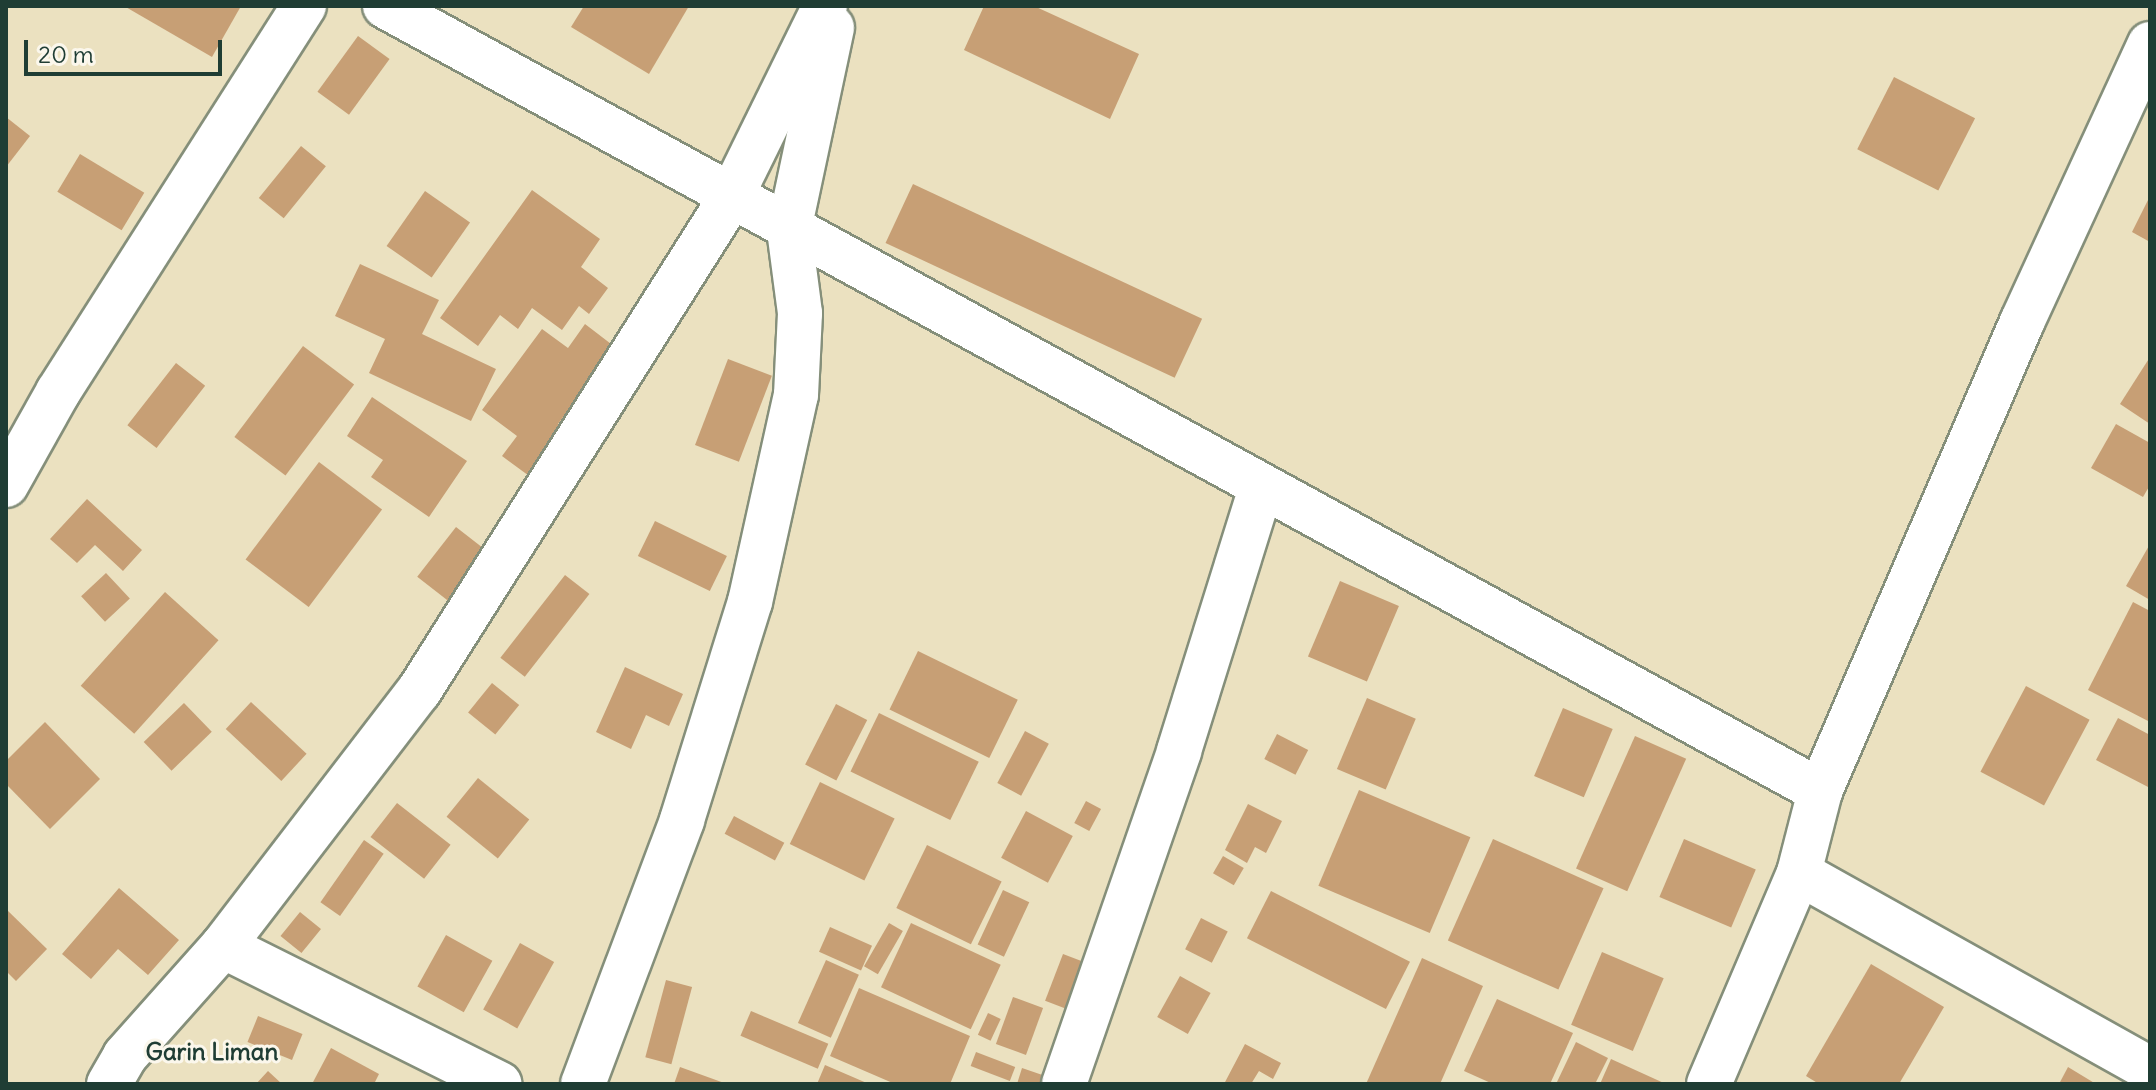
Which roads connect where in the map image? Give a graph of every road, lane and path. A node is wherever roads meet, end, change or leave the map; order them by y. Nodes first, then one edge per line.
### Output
1 (304, 6) edge
2 (385, 6) edge
3 (825, 6) edge
4 (837, 6) edge
5 (2150, 44) edge
6 (730, 199) junction
7 (789, 230) junction
8 (6, 485) edge
9 (1261, 488) junction
10 (1820, 791) junction
11 (1799, 873) junction
12 (223, 946) junction
13 (2150, 1069) edge
14 (109, 1084) edge
15 (500, 1084) edge
16 (583, 1084) edge
17 (1064, 1084) edge
18 (1709, 1084) edge

1 - 8 street
2 - 6 street
3 - 6 street
4 - 7 street
5 - 10 street
6 - 7 street
6 - 12 street
7 - 9 street
7 - 16 street
9 - 10 street
9 - 17 street
10 - 11 street
11 - 13 street
11 - 18 street
12 - 14 street
12 - 15 street

